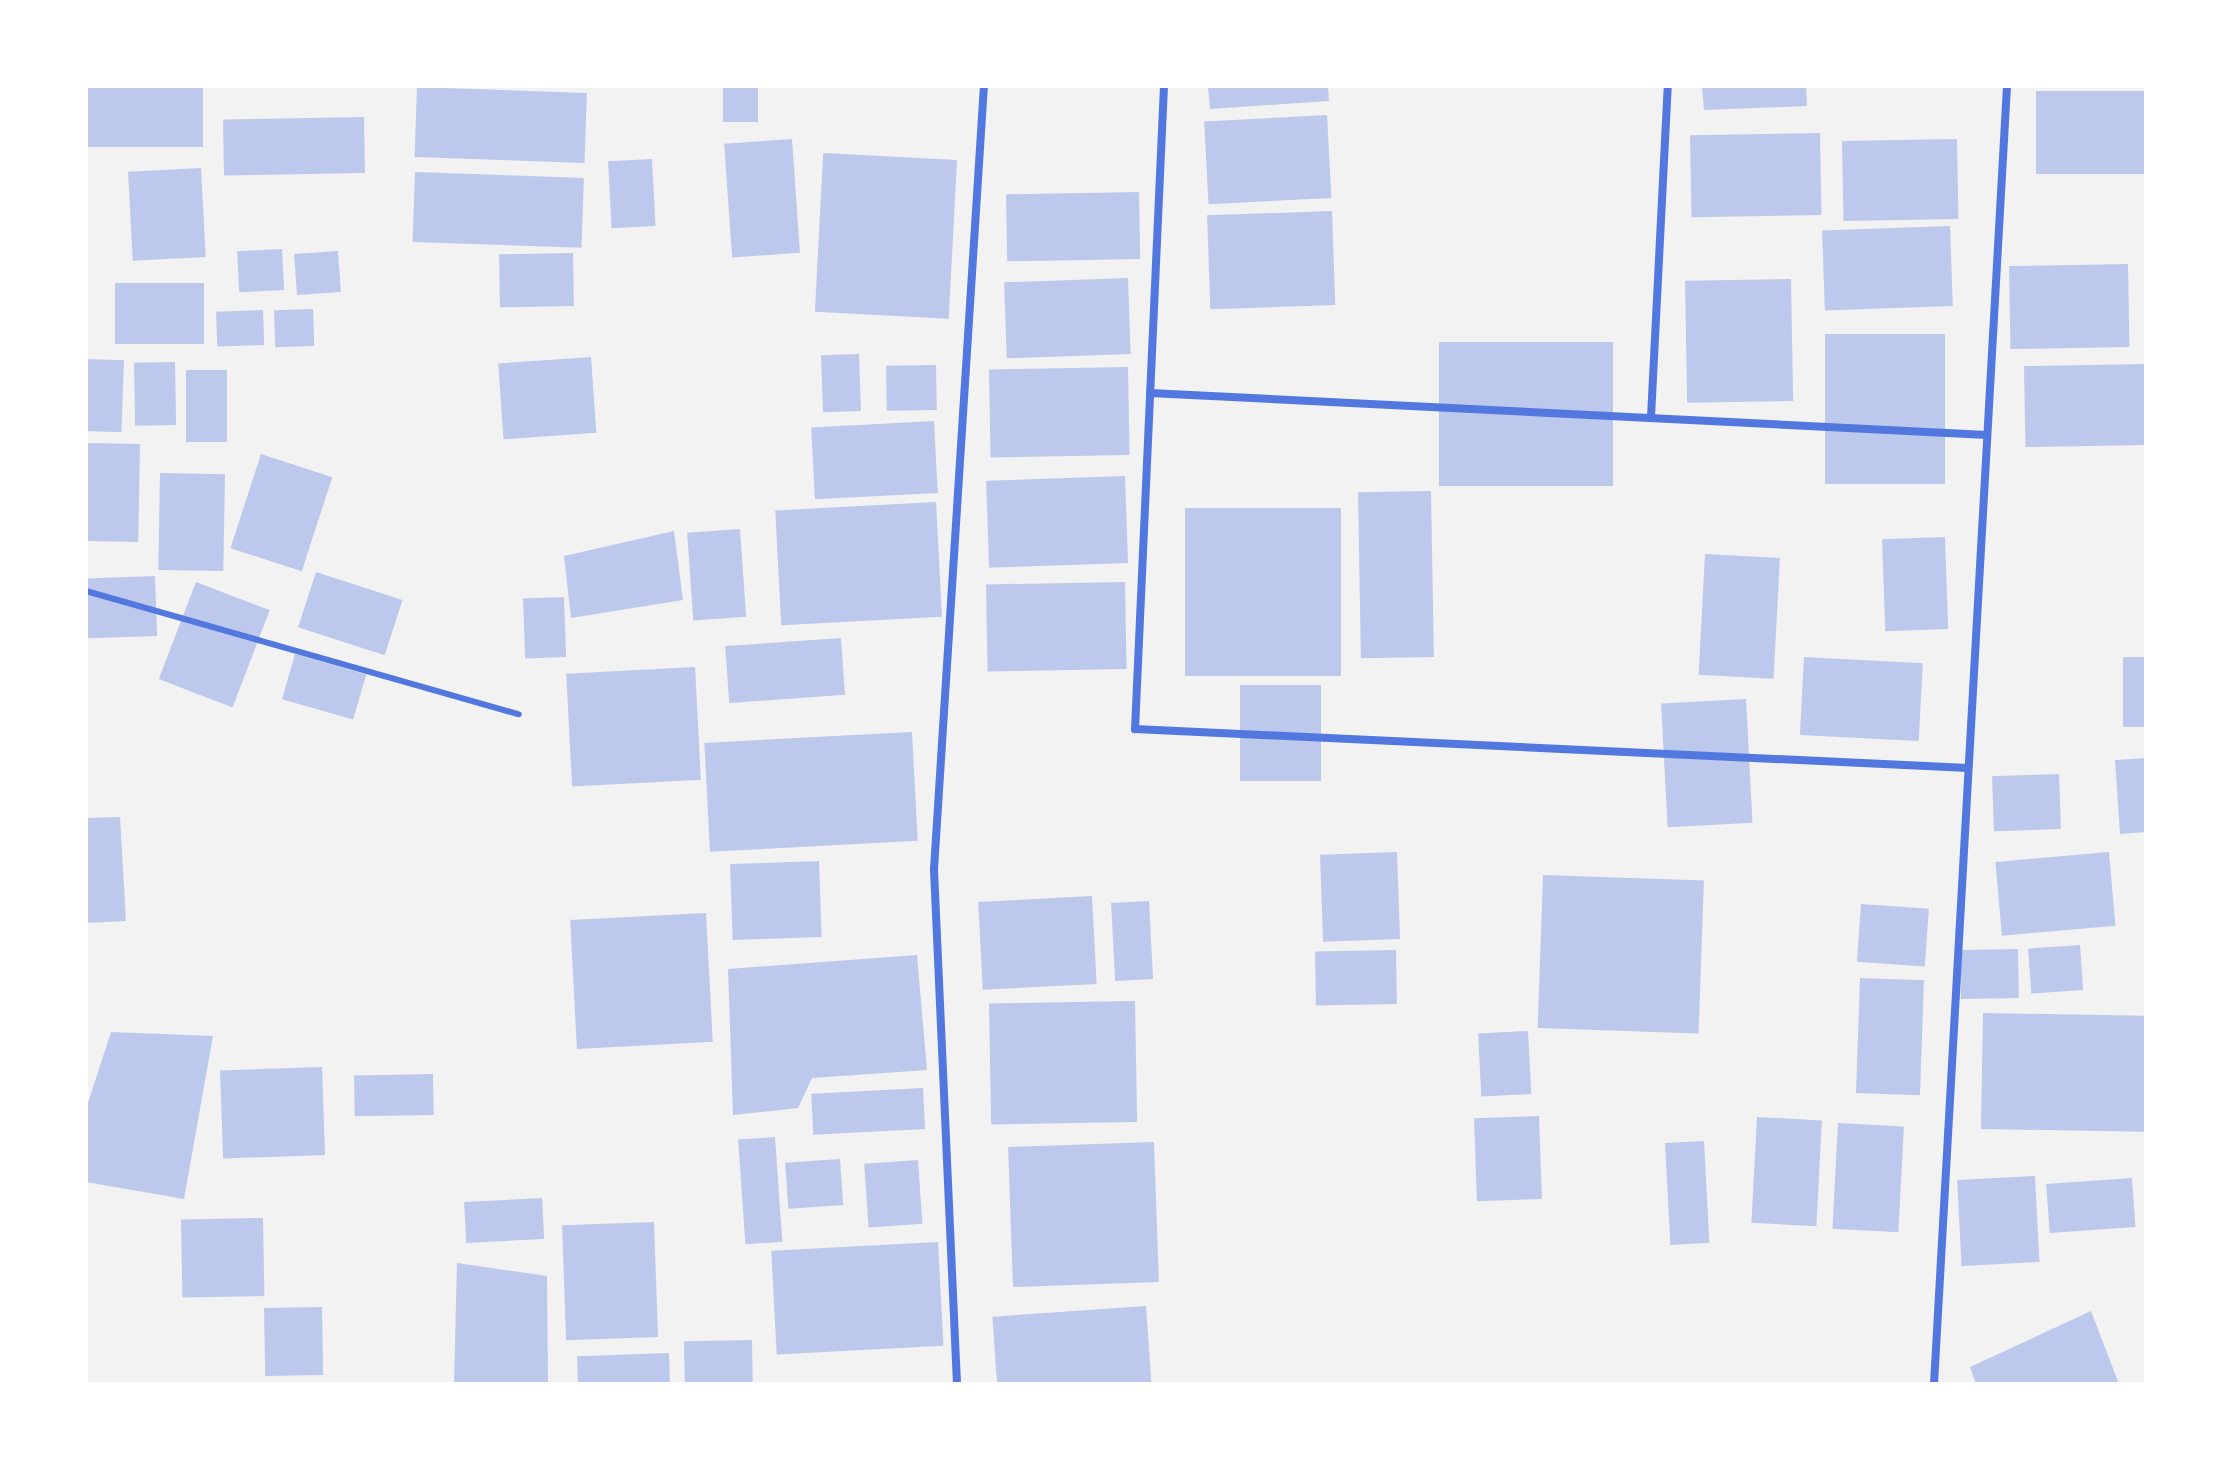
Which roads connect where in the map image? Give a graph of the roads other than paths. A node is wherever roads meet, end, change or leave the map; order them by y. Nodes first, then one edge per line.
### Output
1 (984, 86) edge
2 (1164, 86) edge
3 (1668, 86) edge
4 (2007, 86) edge
5 (1150, 393) junction
6 (1651, 417) junction
7 (1987, 435) junction
8 (86, 591) edge
9 (519, 714) dead end
10 (1968, 768) junction
11 (957, 1384) edge
12 (1934, 1384) edge

1 - 11 street
2 - 5 street
3 - 6 street
4 - 7 street
5 - 6 street
5 - 10 street
6 - 7 street
7 - 10 street
8 - 9 lane
10 - 12 street

